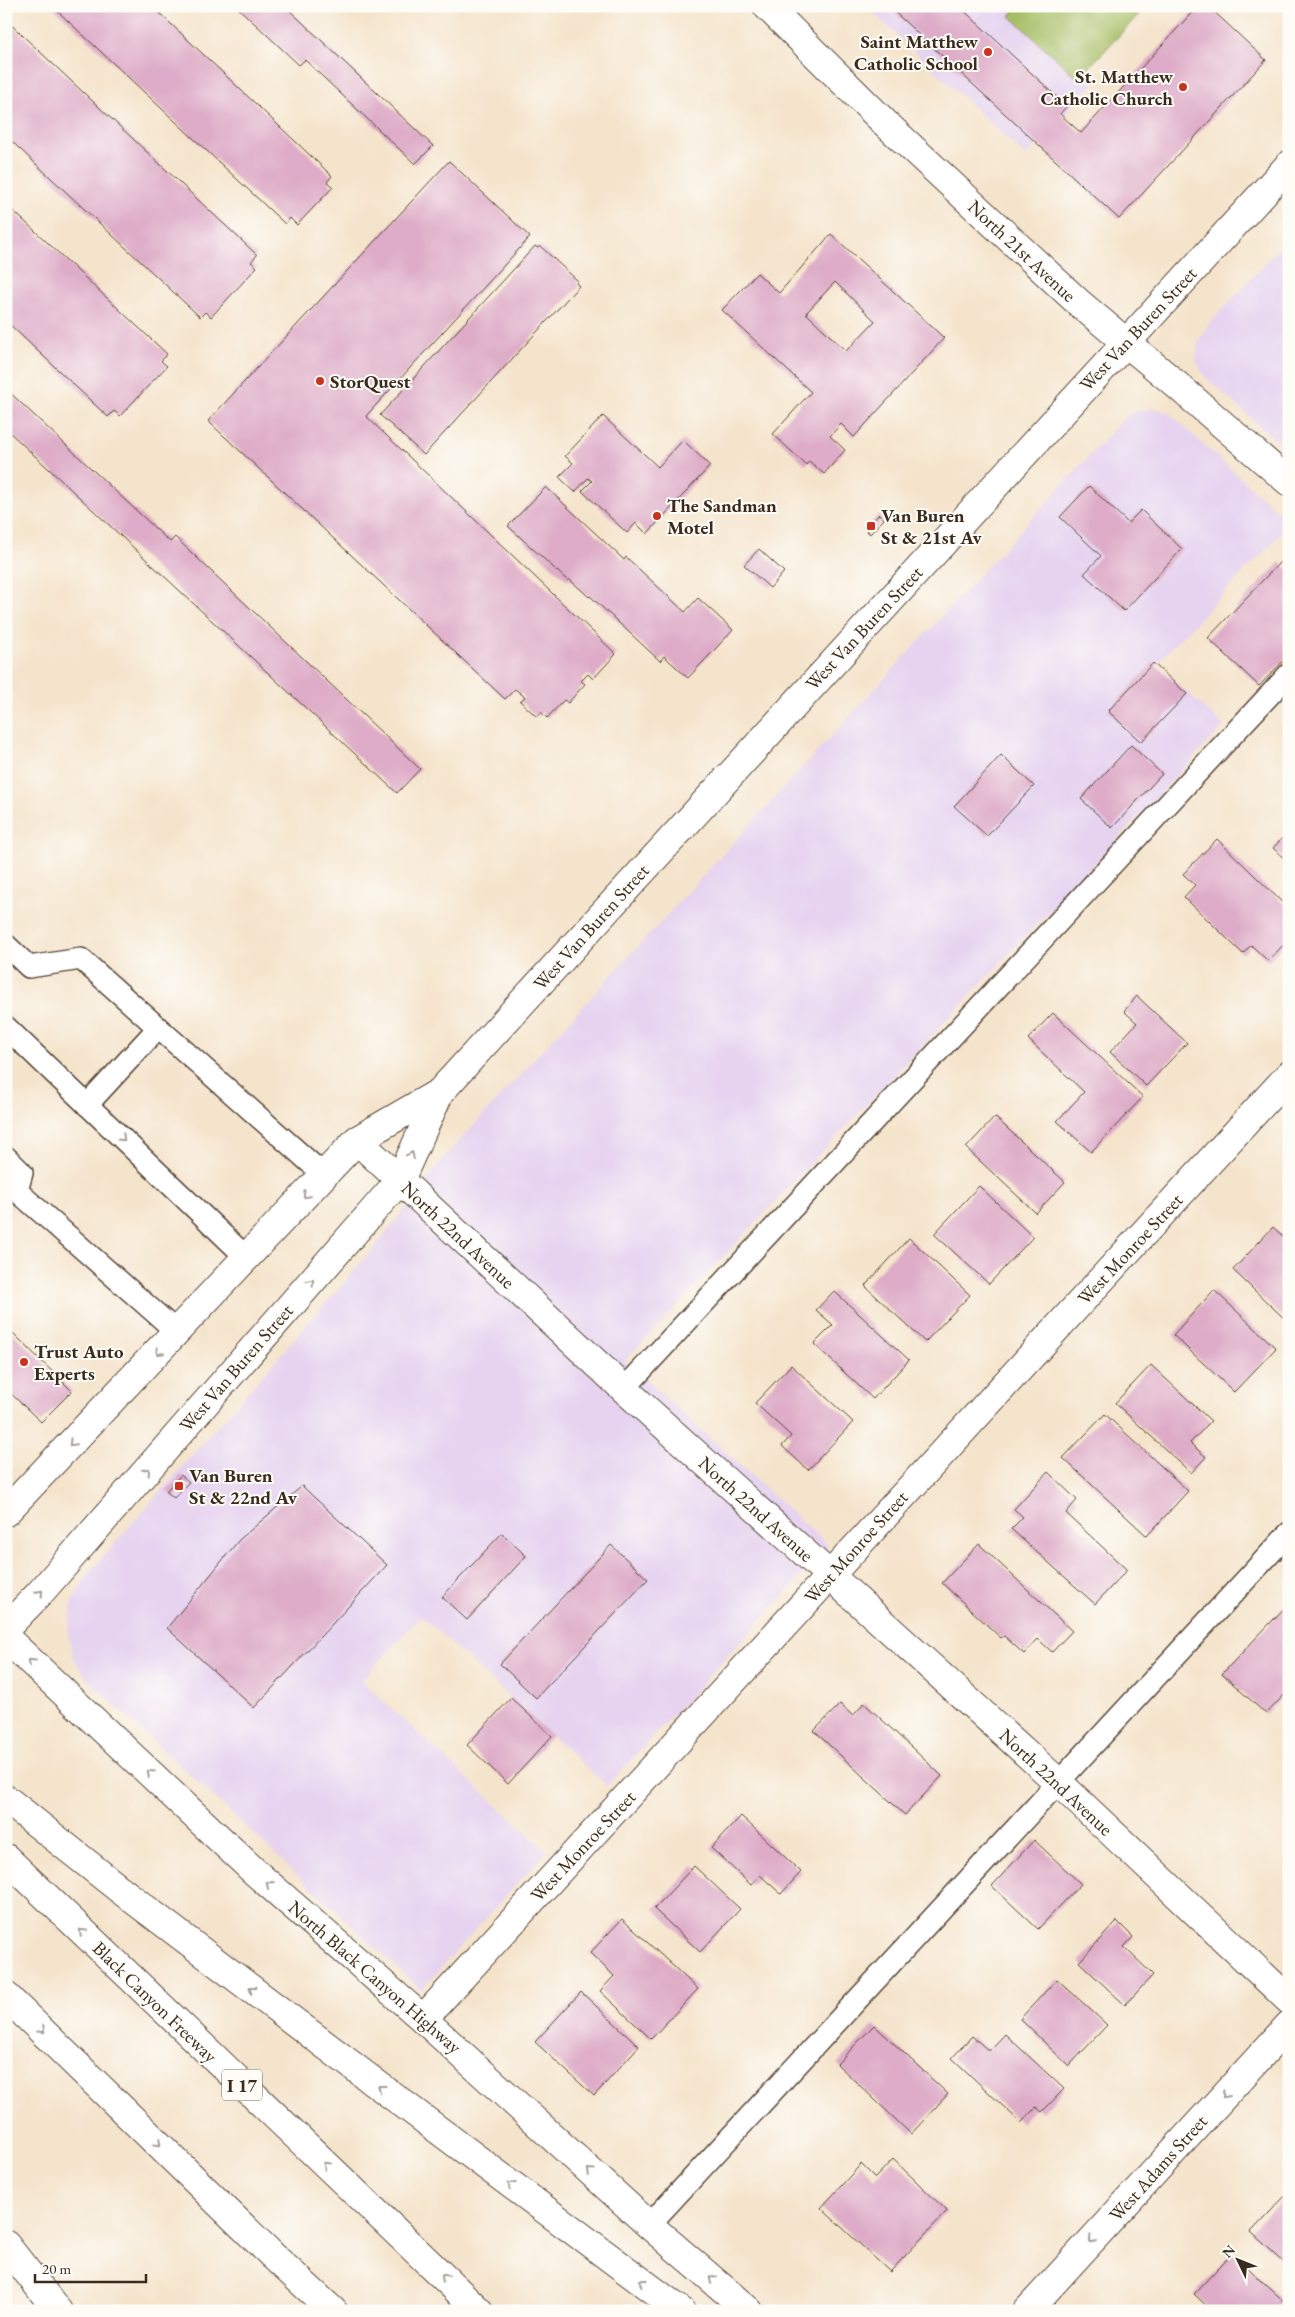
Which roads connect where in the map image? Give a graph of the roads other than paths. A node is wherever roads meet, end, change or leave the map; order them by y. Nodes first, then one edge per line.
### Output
1 (767, 6) edge
2 (1289, 165) edge
3 (1126, 342) junction
4 (1285, 478) edge
5 (1289, 674) edge
6 (6, 945) edge
7 (6, 1027) edge
8 (158, 1028) junction
9 (1289, 1075) edge
10 (440, 1092) junction
11 (87, 1105) junction
12 (357, 1140) junction
13 (6, 1157) edge
14 (324, 1175) junction
15 (400, 1180) junction
16 (247, 1258) junction
17 (177, 1332) junction
18 (624, 1389) junction
19 (6, 1512) edge
20 (1289, 1533) edge
21 (830, 1576) junction
22 (6, 1628) edge
23 (6, 1638) edge
24 (1058, 1782) junction
25 (6, 1799) edge
26 (6, 1858) edge
27 (6, 1996) edge
28 (1289, 2000) edge
29 (423, 2019) junction
30 (1289, 2025) edge
31 (648, 2225) junction
32 (6, 2245) edge
33 (273, 2256) junction
34 (58, 2311) edge
35 (315, 2311) edge
36 (333, 2311) edge
37 (479, 2311) edge
38 (681, 2311) edge
39 (749, 2311) edge
40 (1027, 2311) edge

1 - 3 main road, North 21st Avenue
2 - 3 main road, West Van Buren Street
3 - 4 main road, North 21st Avenue
3 - 10 main road, West Van Buren Street
5 - 18 lane
6 - 8 lane
7 - 11 lane
8 - 11 lane
8 - 14 lane
9 - 21 main road, West Monroe Street
10 - 12 main road, West Van Buren Street
15 -> 10 main road, West Van Buren Street
11 -> 16 lane
12 - 14 main road, West Van Buren Street
12 - 15 main road, North 22nd Avenue
13 - 17 lane
14 -> 16 main road, West Van Buren Street
15 - 18 main road, North 22nd Avenue
22 -> 15 main road, West Van Buren Street
16 - 17 main road, West Van Buren Street
17 -> 19 main road, West Van Buren Street
18 - 21 main road, North 22nd Avenue
20 - 24 lane
21 - 24 main road, North 22nd Avenue
21 - 29 main road, West Monroe Street
29 -> 23 main road, North Black Canyon Highway
24 - 28 main road, North 22nd Avenue
24 - 31 lane
38 -> 25 main road
37 -> 26 main road, Black Canyon Freeway / I 17
27 -> 33 main road
31 -> 29 main road, North Black Canyon Highway
30 -> 40 main road, West Adams Street
39 -> 31 main road, North Black Canyon Highway
32 - 34 main road
33 - 35 main road
33 - 36 main road

